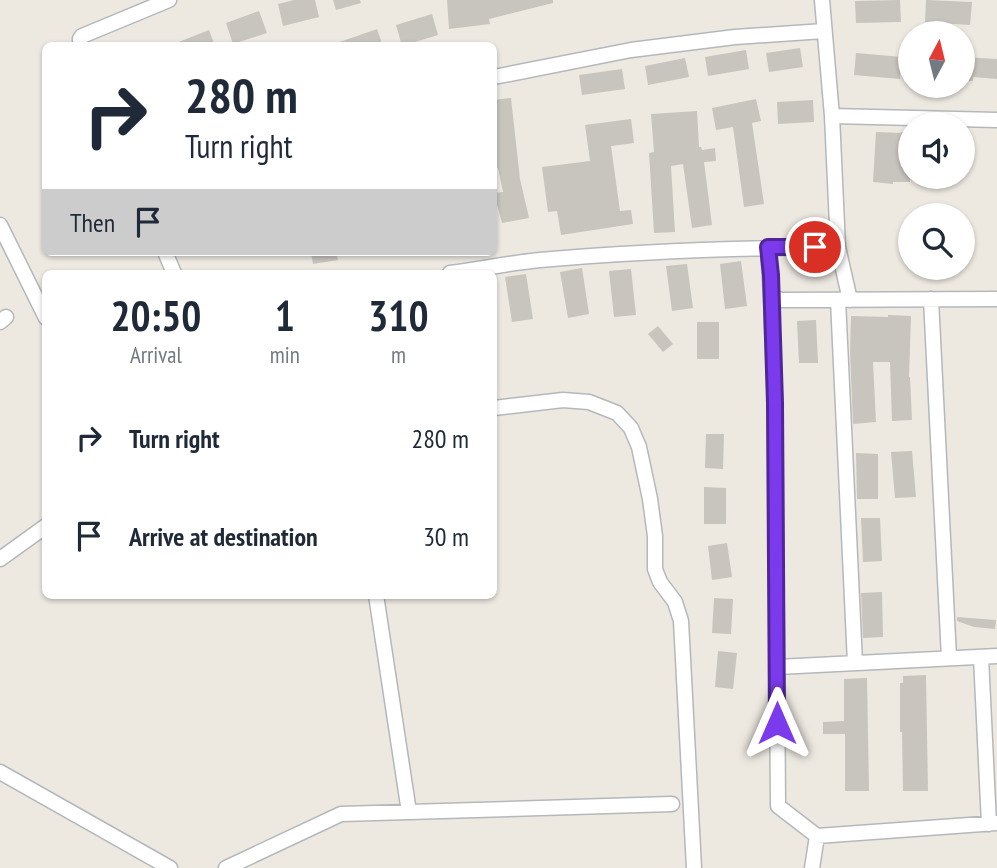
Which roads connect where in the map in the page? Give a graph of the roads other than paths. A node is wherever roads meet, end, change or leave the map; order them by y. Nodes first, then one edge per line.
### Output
1 (169, 0) edge
2 (821, 0) edge
3 (824, 31) junction
4 (80, 42) edge
5 (497, 76) edge
6 (832, 116) junction
7 (997, 120) edge
8 (0, 225) edge
9 (768, 247) junction
10 (838, 247) junction
11 (472, 270) edge
12 (771, 297) junction
13 (931, 299) junction
14 (997, 299) edge
15 (844, 300) junction
16 (42, 310) edge
17 (497, 408) edge
18 (42, 529) edge
19 (0, 559) edge
20 (377, 599) edge
21 (997, 656) edge
22 (981, 657) junction
23 (949, 658) junction
24 (855, 663) junction
25 (777, 667) junction
26 (0, 772) edge
27 (672, 804) dead end
28 (410, 811) junction
29 (993, 824) edge
30 (817, 836) junction
31 (170, 868) edge
32 (226, 868) edge
33 (694, 868) edge
34 (813, 868) edge

1 - 4 street
2 - 3 street
3 - 5 street
3 - 6 street
6 - 7 street
6 - 10 street
8 - 16 street
9 - 10 street
9 - 11 street
9 - 12 street
10 - 15 street
12 - 15 street
12 - 25 street
13 - 14 street
13 - 15 street
13 - 23 street
15 - 24 street
17 - 33 street
18 - 19 street
20 - 28 street
21 - 22 street
22 - 23 street
22 - 29 street
23 - 24 street
24 - 25 street
25 - 30 street
26 - 31 street
27 - 28 street
28 - 32 street
29 - 30 street
30 - 34 street

